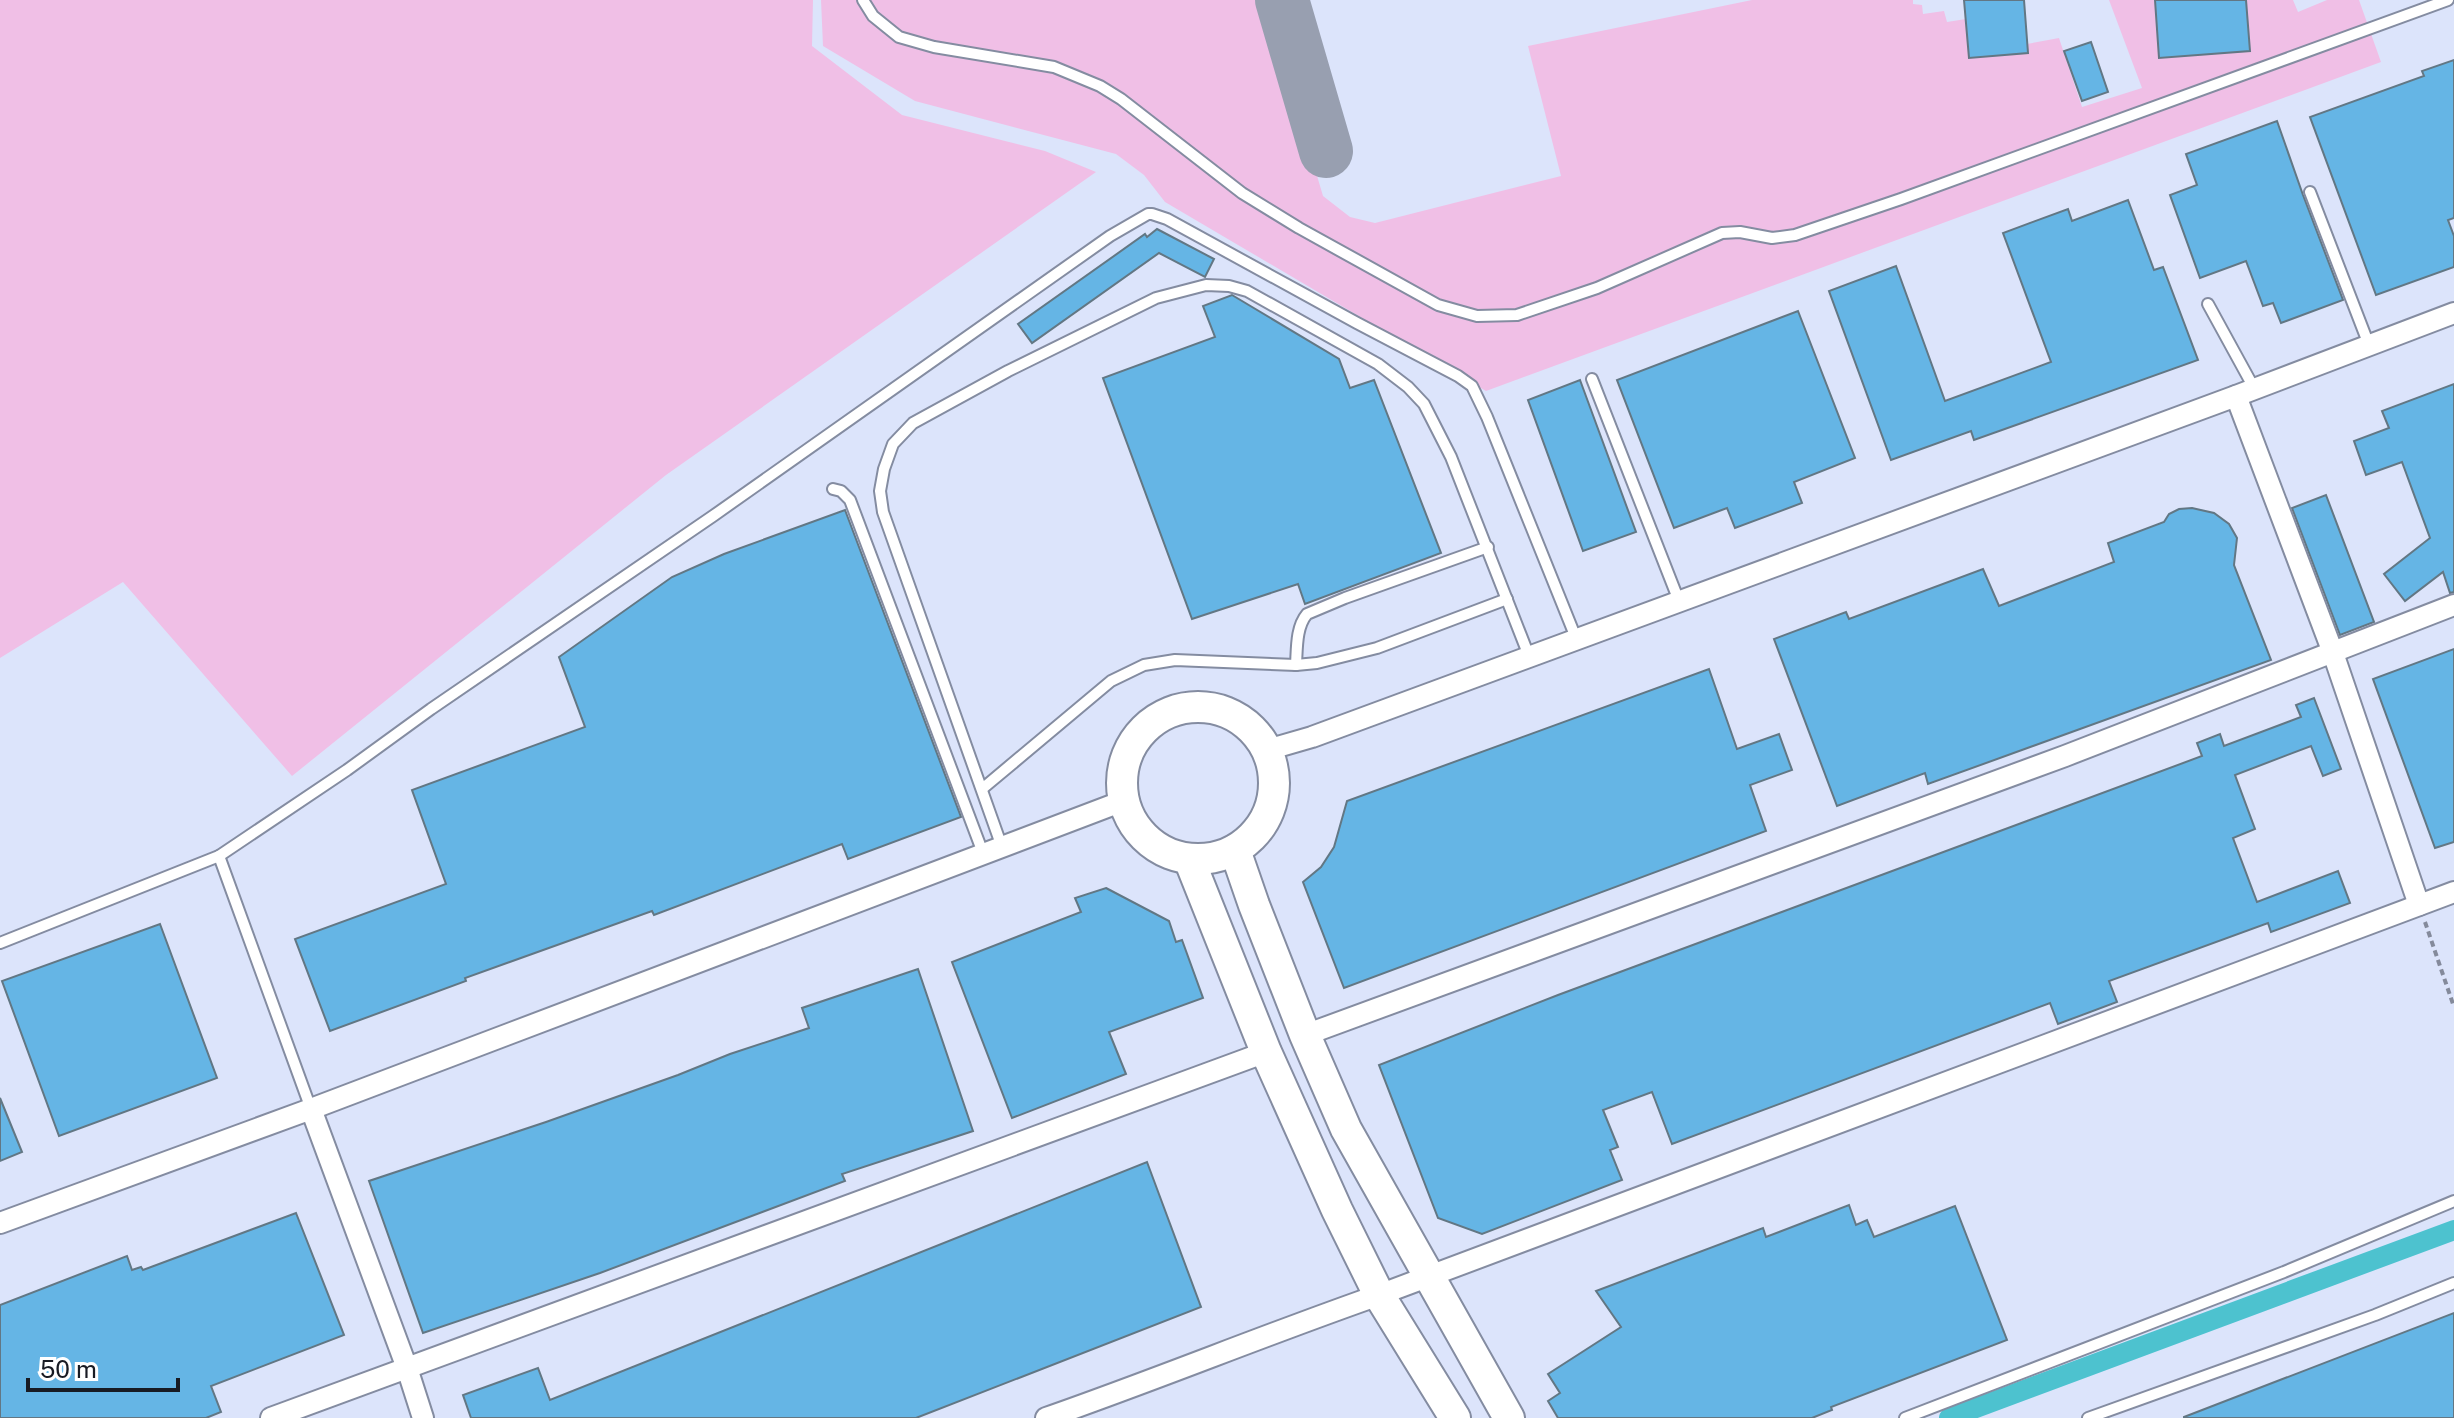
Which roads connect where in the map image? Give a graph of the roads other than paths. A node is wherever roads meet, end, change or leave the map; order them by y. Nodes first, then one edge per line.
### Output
1 (863, 0) edge
2 (2448, 0) edge
3 (2310, 192) dead end
4 (2208, 304) dead end
5 (2454, 313) edge
6 (2369, 345) junction
7 (1592, 379) dead end
8 (2245, 392) junction
9 (833, 489) dead end
10 (1488, 547) junction
11 (1507, 599) junction
12 (1679, 601) junction
13 (2454, 605) edge
14 (1576, 638) junction
15 (2332, 650) junction
16 (1529, 656) junction
17 (1296, 665) junction
18 (1267, 750) junction
19 (982, 789) junction
20 (1123, 801) junction
21 (993, 850) junction
22 (1235, 850) junction
23 (219, 856) junction
24 (1189, 859) junction
25 (2454, 892) edge
26 (2419, 905) junction
27 (0, 943) edge
28 (1305, 1035) junction
29 (1266, 1052) junction
30 (311, 1109) junction
31 (2454, 1201) edge
32 (0, 1223) edge
33 (1428, 1275) junction
34 (2454, 1283) edge
35 (1379, 1295) junction
36 (407, 1368) junction
37 (271, 1418) edge
38 (423, 1418) edge
39 (1046, 1418) edge
40 (1455, 1418) edge
41 (1509, 1418) edge
42 (1905, 1418) edge
43 (2088, 1418) edge

1 - 2 lane
3 - 6 lane
4 - 8 lane
5 - 6 street
6 - 8 street
7 - 12 lane
8 - 12 street
8 - 15 street
9 - 21 lane
10 - 11 lane
10 - 17 lane
10 - 19 lane
11 - 16 lane
11 - 17 lane
12 - 14 street
13 - 15 street
14 - 16 street
14 - 23 lane
15 - 26 street
15 - 28 street
16 - 18 street
17 - 19 lane
18 - 20 street
18 - 22 street
19 - 21 lane
20 - 21 street
20 - 24 street
21 - 30 street
22 - 24 street
22 - 28 street
23 - 27 lane
23 - 30 lane
24 - 29 street
25 - 26 street
26 - 33 street
28 - 33 street
29 - 35 street
29 - 36 street
30 - 32 street
30 - 36 street
31 - 42 lane
33 - 35 street
33 - 41 street
34 - 43 lane
35 - 39 street
35 - 40 street
36 - 37 street
36 - 38 street

